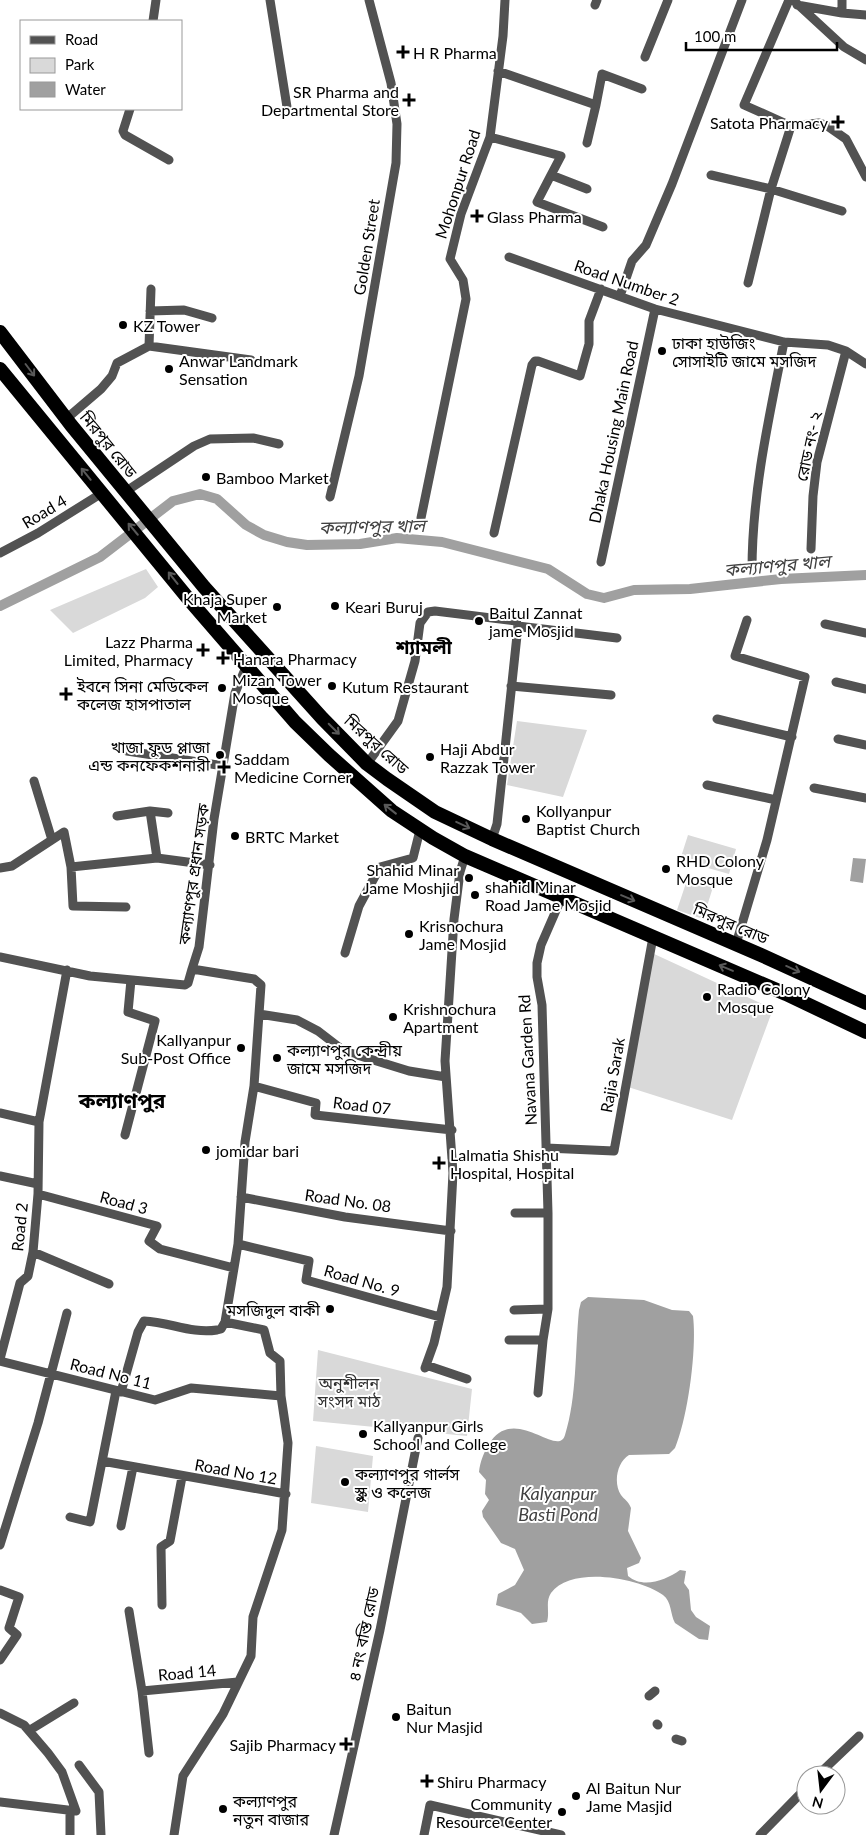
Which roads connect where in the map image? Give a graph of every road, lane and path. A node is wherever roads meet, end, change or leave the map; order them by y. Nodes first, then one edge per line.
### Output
1 (156, 0) edge
2 (270, 0) edge
3 (369, 0) edge
4 (505, 0) edge
5 (668, 0) edge
6 (742, 0) edge
7 (842, 0) edge
8 (793, 2) edge
9 (842, 13) junction
10 (866, 15) edge
11 (153, 20) edge
12 (645, 58) dead end
13 (866, 60) edge
14 (498, 71) junction
15 (642, 89) dead end
16 (596, 105) junction
17 (286, 107) dead end
18 (130, 110) edge
19 (791, 126) junction
20 (490, 137) junction
21 (587, 143) dead end
22 (169, 160) dead end
23 (711, 174) dead end
24 (551, 175) junction
25 (866, 177) edge
26 (771, 189) junction
27 (587, 190) dead end
28 (842, 211) dead end
29 (603, 227) dead end
30 (509, 257) dead end
31 (748, 283) dead end
32 (151, 289) dead end
33 (601, 289) junction
34 (620, 296) junction
35 (655, 309) junction
36 (150, 312) junction
37 (212, 318) dead end
38 (0, 332) edge
39 (784, 342) junction
40 (149, 346) junction
41 (846, 351) junction
42 (251, 360) dead end
43 (866, 364) edge
44 (0, 368) edge
45 (66, 419) junction
46 (279, 444) dead end
47 (102, 493) junction
48 (130, 497) junction
49 (330, 498) dead end
50 (422, 518) dead end
51 (494, 533) dead end
52 (811, 549) dead end
53 (0, 553) edge
54 (600, 562) dead end
55 (752, 570) dead end
56 (747, 620) dead end
57 (825, 624) dead end
58 (518, 626) junction
59 (866, 632) edge
60 (616, 638) dead end
61 (246, 667) junction
62 (836, 682) dead end
63 (510, 686) junction
64 (866, 689) edge
65 (611, 695) dead end
66 (717, 719) dead end
67 (792, 737) junction
68 (838, 739) dead end
69 (866, 745) edge
70 (127, 751) dead end
71 (368, 764) junction
72 (224, 766) junction
73 (34, 781) dead end
74 (707, 785) dead end
75 (814, 788) dead end
76 (866, 798) edge
77 (776, 800) junction
78 (150, 812) junction
79 (168, 813) dead end
80 (117, 816) dead end
81 (420, 830) junction
82 (53, 839) junction
83 (492, 839) junction
84 (465, 856) junction
85 (156, 858) junction
86 (210, 865) junction
87 (71, 867) junction
88 (0, 868) edge
89 (561, 899) junction
90 (126, 907) dead end
91 (652, 937) junction
92 (736, 944) junction
93 (346, 953) dead end
94 (0, 957) edge
95 (192, 969) junction
96 (67, 970) junction
97 (131, 980) junction
98 (866, 1003) edge
99 (259, 1014) junction
100 (866, 1032) edge
101 (446, 1077) junction
102 (254, 1086) junction
103 (0, 1113) edge
104 (39, 1122) junction
105 (452, 1130) junction
106 (125, 1135) dead end
107 (546, 1148) junction
108 (0, 1176) edge
109 (38, 1184) junction
110 (38, 1194) junction
111 (241, 1197) junction
112 (515, 1213) dead end
113 (548, 1213) junction
114 (451, 1230) junction
115 (238, 1244) junction
116 (33, 1252) junction
117 (234, 1268) junction
118 (109, 1284) dead end
119 (548, 1309) junction
120 (514, 1310) dead end
121 (67, 1313) dead end
122 (440, 1317) junction
123 (225, 1322) junction
124 (509, 1340) dead end
125 (543, 1340) junction
126 (0, 1360) edge
127 (52, 1374) junction
128 (467, 1379) dead end
129 (118, 1392) junction
130 (538, 1393) dead end
131 (281, 1396) junction
132 (418, 1438) dead end
133 (102, 1461) junction
134 (133, 1467) junction
135 (182, 1476) junction
136 (286, 1494) junction
137 (70, 1516) dead end
138 (121, 1526) dead end
139 (0, 1545) edge
140 (0, 1590) edge
141 (162, 1605) dead end
142 (129, 1611) dead end
143 (0, 1660) edge
144 (238, 1682) junction
145 (142, 1691) junction
146 (74, 1703) dead end
147 (0, 1713) edge
148 (30, 1730) junction
149 (860, 1736) dead end
150 (149, 1754) dead end
151 (79, 1765) dead end
152 (829, 1765) edge
153 (796, 1798) edge
154 (0, 1802) edge
155 (73, 1812) junction
156 (70, 1835) edge
157 (101, 1835) edge
158 (174, 1835) edge
159 (334, 1835) edge
160 (424, 1835) edge
161 (561, 1835) edge
162 (760, 1835) edge

1 - 11 street
2 - 17 street
3 - 49 street, Golden Street
4 - 14 street, Mohonpur Road
5 - 12 street
6 - 34 street
7 - 9 street
8 - 9 street
8 - 13 street
8 - 19 street
9 - 10 street
14 - 16 street
14 - 20 street, Mohonpur Road
15 - 16 street
16 - 21 street
18 - 22 street
19 - 25 street
19 - 26 street
20 - 24 street
20 - 50 street, Mohonpur Road
23 - 26 street
24 - 27 street
24 - 29 street
26 - 28 street
26 - 31 street
30 - 33 street, Road Number 2
32 - 36 street
33 - 34 street, Road Number 2
33 - 51 street
34 - 35 street, Road Number 2
35 - 39 street, Road Number 2
35 - 54 street, Dhaka Housing Main Road
36 - 37 street
36 - 40 street
38 -> 45 highway, মিরপুর রোড
39 - 41 street, Road Number 2
39 - 55 street
40 - 42 street
40 - 45 street
41 - 43 street, Road Number 2
41 - 52 street, রোড নং- ২
47 -> 44 highway
45 - 48 highway, মিরপুর রোড
46 - 48 street
47 - 53 street, Road 4
61 -> 47 highway
48 -> 71 highway, মিরপুর রোড
56 - 67 street
57 - 59 street
58 - 60 street
58 - 63 street
58 - 71 street
61 - 72 street, কল্যাণপুর প্রধান সড়ক
81 -> 61 highway
62 - 64 street
63 - 65 street
63 - 83 street
66 - 67 street
67 - 77 street
68 - 69 street
70 - 72 street
71 -> 83 highway, মিরপুর রোড
72 - 86 street, কল্যাণপুর প্রধান সড়ক
73 - 82 street
74 - 77 street
75 - 76 street
77 - 92 street
78 - 79 street
78 - 80 street
78 - 85 street
81 - 84 highway
81 - 93 street
82 - 87 street
82 - 88 street
83 -> 92 highway, মিরপুর রোড
84 - 89 highway
84 - 101 street
85 - 86 street
85 - 87 street
86 - 95 street, কল্যাণপুর প্রধান সড়ক
87 - 90 street
89 - 91 highway
89 - 107 street, Navana Garden Rd
100 -> 91 highway
91 - 107 street, Rajia Sarak
92 -> 98 highway, মিরপুর রোড
94 - 96 street
95 - 97 street
95 - 99 street, কল্যাণপুর প্রধান সড়ক
96 - 97 street
96 - 104 street
97 - 106 street
99 - 101 street
99 - 102 street, কল্যাণপুর প্রধান সড়ক
101 - 105 street
102 - 105 street, Road 07
102 - 111 street, কল্যাণপুর প্রধান সড়ক
103 - 104 street
104 - 109 street, Road 2
105 - 114 street
107 - 113 street, Navana Garden Rd
108 - 109 street
109 - 110 street, Road 2
110 - 116 street, Road 2
110 - 117 street, Road 3
111 - 114 street, Road No. 08
111 - 115 street, কল্যাণপুর প্রধান সড়ক
112 - 113 street
113 - 119 street, Navana Garden Rd
114 - 122 street
115 - 117 street, কল্যাণপুর প্রধান সড়ক
115 - 122 street, Road No. 9
116 - 118 street
116 - 126 street, Road 2
117 - 123 street, কল্যাণপুর প্রধান সড়ক
119 - 120 street
119 - 125 street, Navana Garden Rd
121 - 127 street, Road No 11
122 - 128 street
123 - 129 street
123 - 131 street
124 - 125 street
125 - 130 street, Navana Garden Rd
126 - 127 street, Road No 11
127 - 129 street, Road No 11
127 - 139 street
129 - 131 street, Road No 11
129 - 133 street
131 - 136 street
132 - 159 street, ৪ নং বস্তি রোড
133 - 134 street, Road No 12
133 - 137 street
134 - 135 street, Road No 12
134 - 138 street
135 - 136 street, Road No 12
135 - 141 street, Road No 12
136 - 144 street
140 - 143 street
142 - 145 street
144 - 145 street, Road 14
144 - 158 street
145 - 150 street, Road 14
146 - 148 street
147 - 148 street
148 - 155 street
149 - 152 street
151 - 157 street
153 - 162 street
154 - 155 street
155 - 156 street
160 - 161 street

